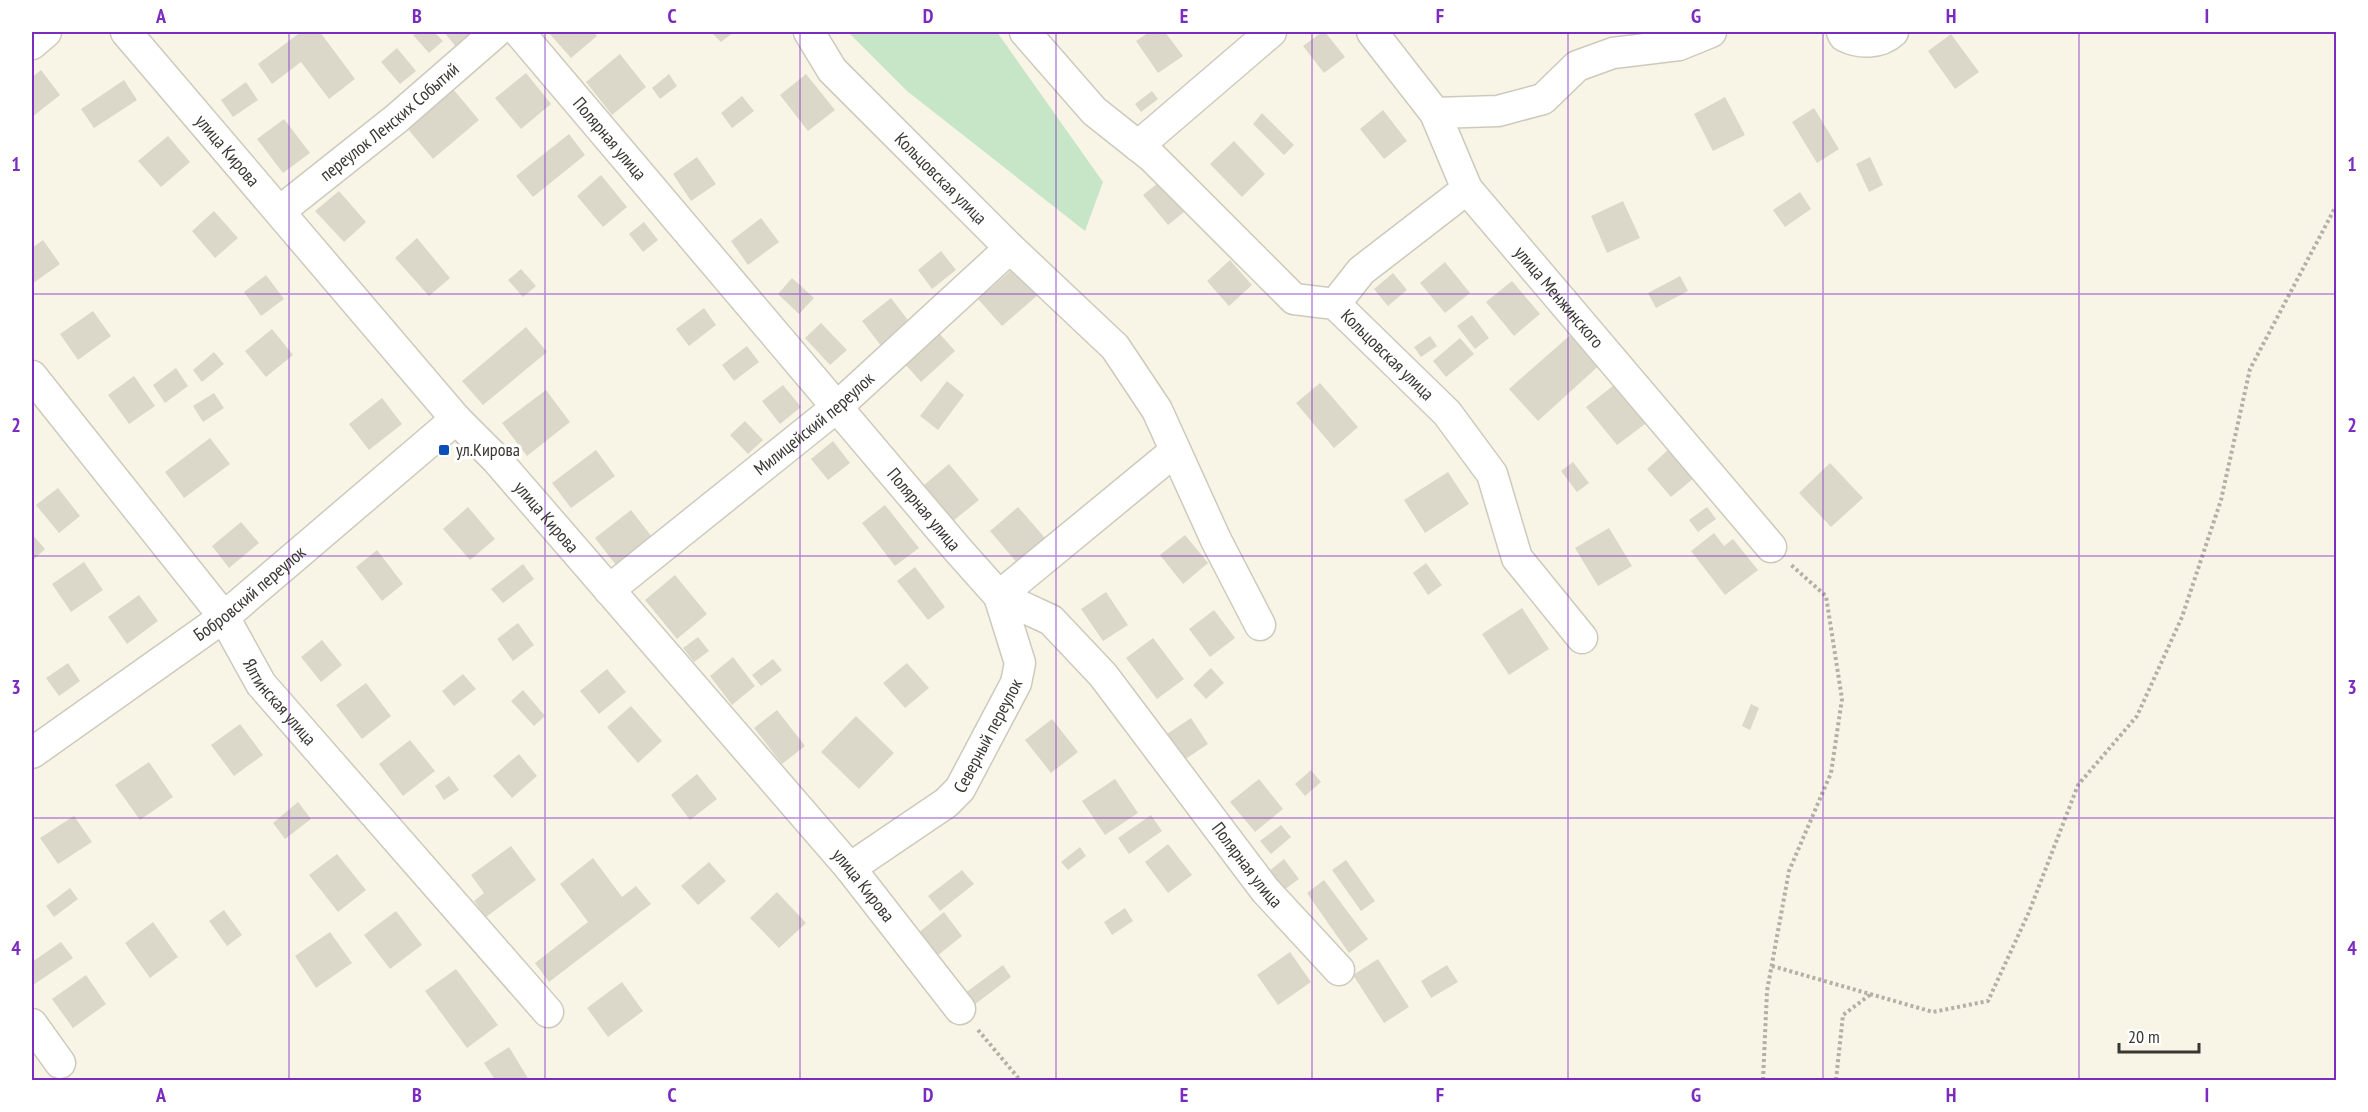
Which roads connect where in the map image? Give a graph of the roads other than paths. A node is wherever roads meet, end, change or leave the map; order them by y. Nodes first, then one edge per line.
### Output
1 (46, 32) edge
2 (126, 32) edge
3 (496, 32) edge
4 (519, 32) edge
5 (809, 32) edge
6 (1025, 32) edge
7 (1271, 32) edge
8 (1372, 32) edge
9 (1711, 32) edge
10 (1842, 32) edge
11 (1893, 32) edge
12 (32, 44) edge
13 (1435, 113) junction
14 (1138, 146) junction
15 (1467, 189) junction
16 (280, 211) junction
17 (1010, 248) junction
18 (1335, 304) junction
19 (32, 376) edge
20 (837, 407) junction
21 (456, 419) junction
22 (1175, 451) junction
23 (1771, 548) road end
24 (609, 590) junction
25 (999, 596) junction
26 (224, 617) junction
27 (1260, 625) dead end
28 (1582, 638) dead end
29 (32, 753) edge
30 (850, 868) junction
31 (1340, 970) dead end
32 (960, 1009) road end
33 (548, 1012) dead end
34 (32, 1024) edge
35 (60, 1063) dead end

1 - 12 street
2 - 16 street, улица Кирова
3 - 16 street, переулок Ленских Событий
4 - 20 street, Полярная улица
5 - 17 street, Кольцовская улица
6 - 14 street, Кольцовская улица
7 - 14 street
8 - 13 street, улица Менжинского
9 - 13 street
10 - 11 street
13 - 15 street, улица Менжинского
14 - 18 street, Кольцовская улица
15 - 18 street
15 - 23 street, улица Менжинского
16 - 21 street, улица Кирова
17 - 20 street, Милицейский переулок
17 - 22 street, Кольцовская улица
18 - 28 street, Кольцовская улица
19 - 26 street, Ялтинская улица
20 - 24 street, Милицейский переулок
20 - 25 street, Полярная улица
21 - 24 street, улица Кирова
21 - 26 street, Бобровский переулок
22 - 25 street
22 - 27 street, Кольцовская улица
24 - 30 street, улица Кирова
25 - 30 street, Северный переулок
25 - 31 street, Полярная улица
26 - 29 street, Бобровский переулок
26 - 33 street, Ялтинская улица
30 - 32 street, улица Кирова
34 - 35 street

